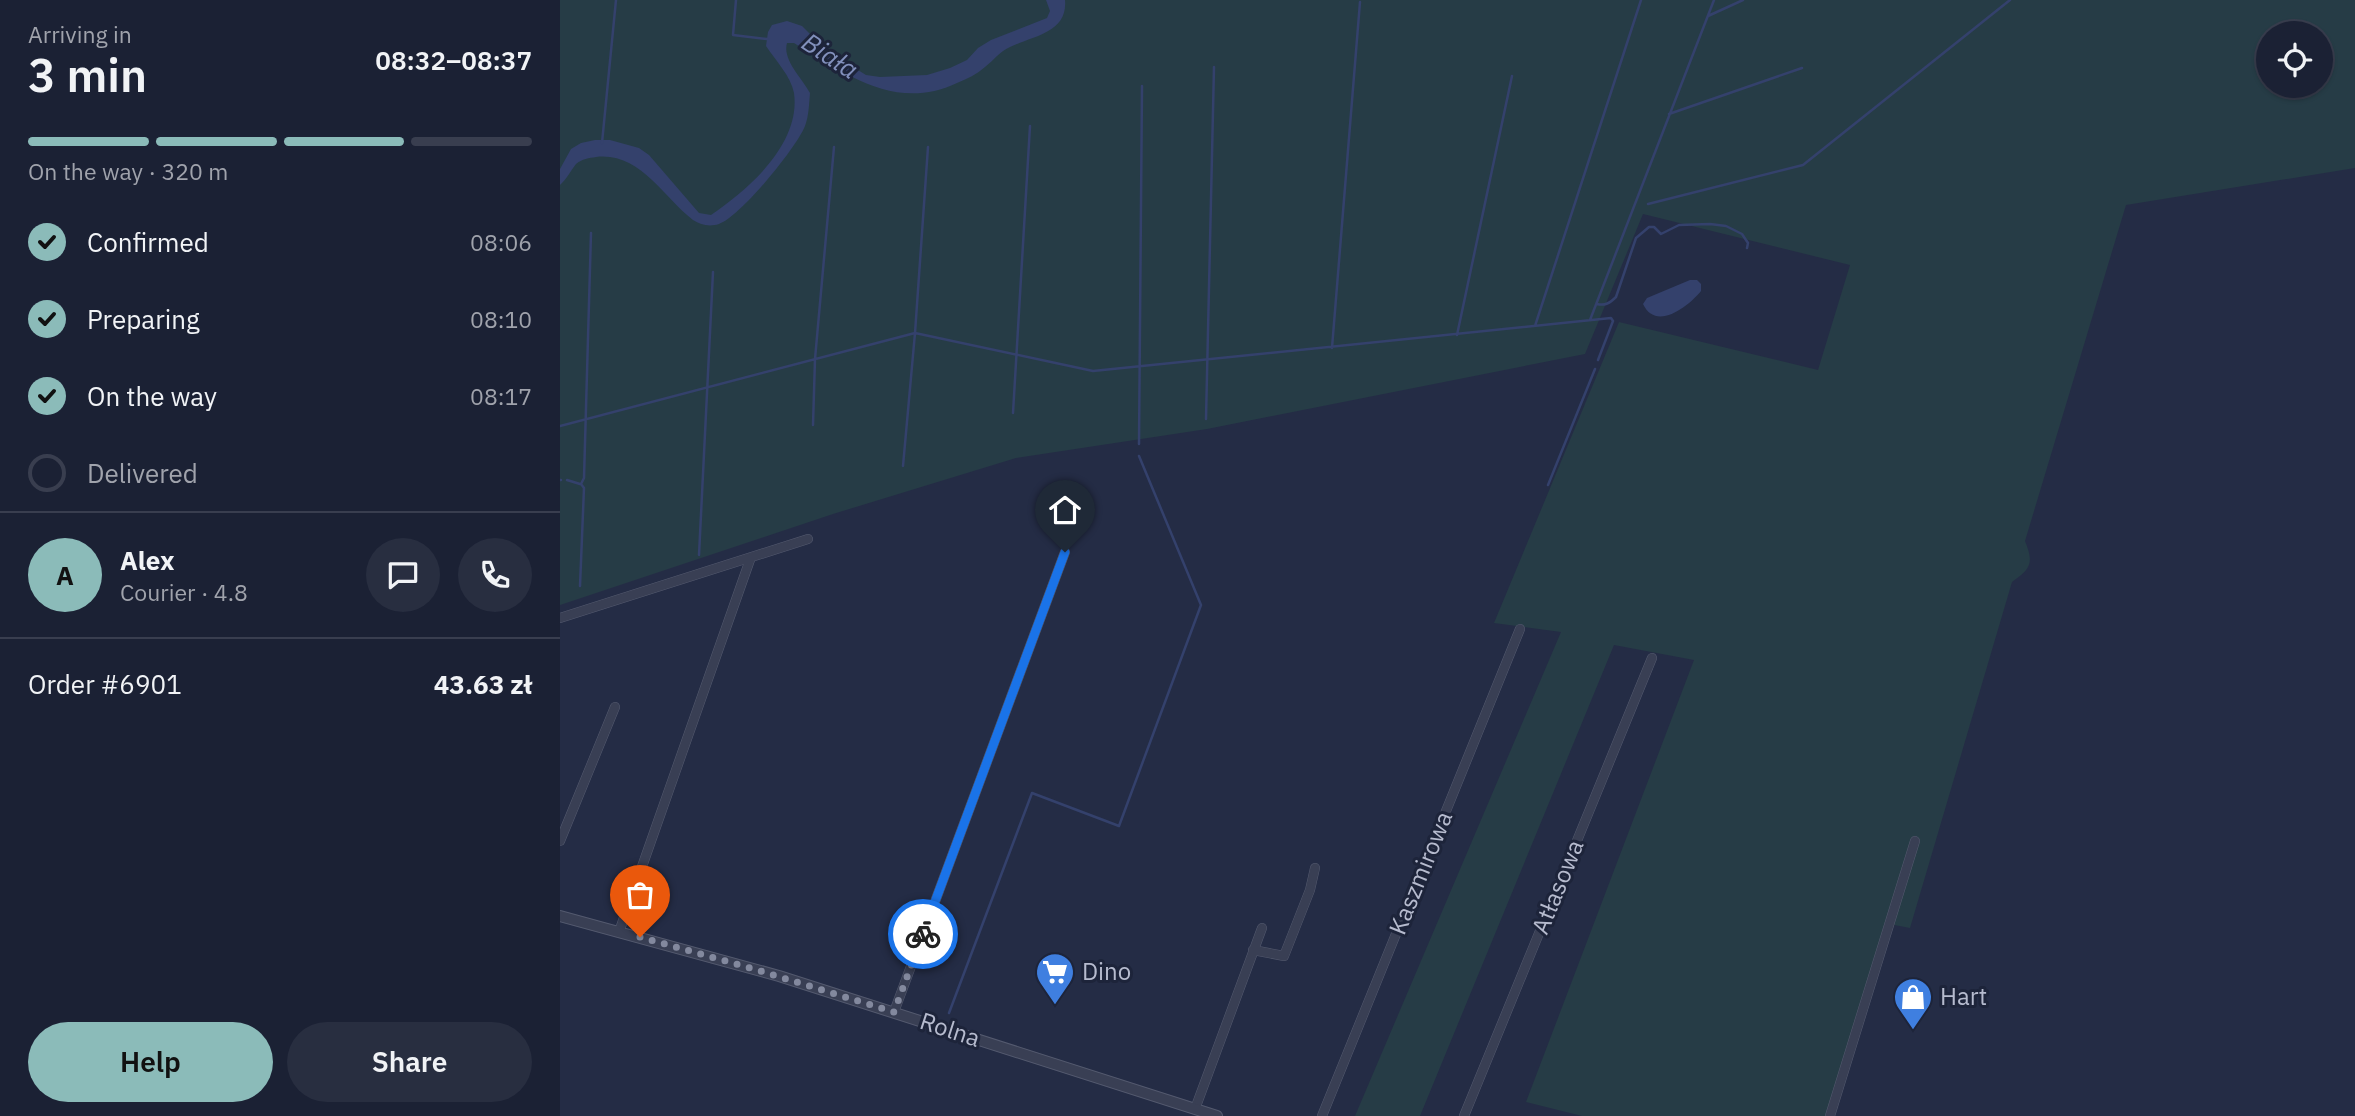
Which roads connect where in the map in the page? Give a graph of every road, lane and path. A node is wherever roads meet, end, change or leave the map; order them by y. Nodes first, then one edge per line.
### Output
1 (808, 539) dead end
2 (1065, 552) dead end
3 (751, 557) junction
4 (560, 618) edge
5 (1520, 629) dead end
6 (1652, 658) dead end
7 (615, 707) dead end
8 (560, 841) edge
9 (1915, 841) dead end
10 (1315, 868) dead end
11 (560, 916) edge
12 (1262, 928) dead end
13 (619, 932) junction
14 (1253, 950) junction
15 (894, 1012) junction
16 (1195, 1109) junction
17 (1217, 1116) edge
18 (1322, 1116) edge
19 (1464, 1116) edge
20 (1830, 1116) edge

1 - 3 street
2 - 15 street
3 - 4 street
3 - 13 street
5 - 18 street, Kaszmirowa
6 - 19 street, Atłasowa
7 - 8 street
9 - 20 street
10 - 14 street
11 - 13 street, Rolna
12 - 14 street
13 - 15 street, Rolna
14 - 16 street
15 - 16 street, Rolna
16 - 17 street, Rolna

